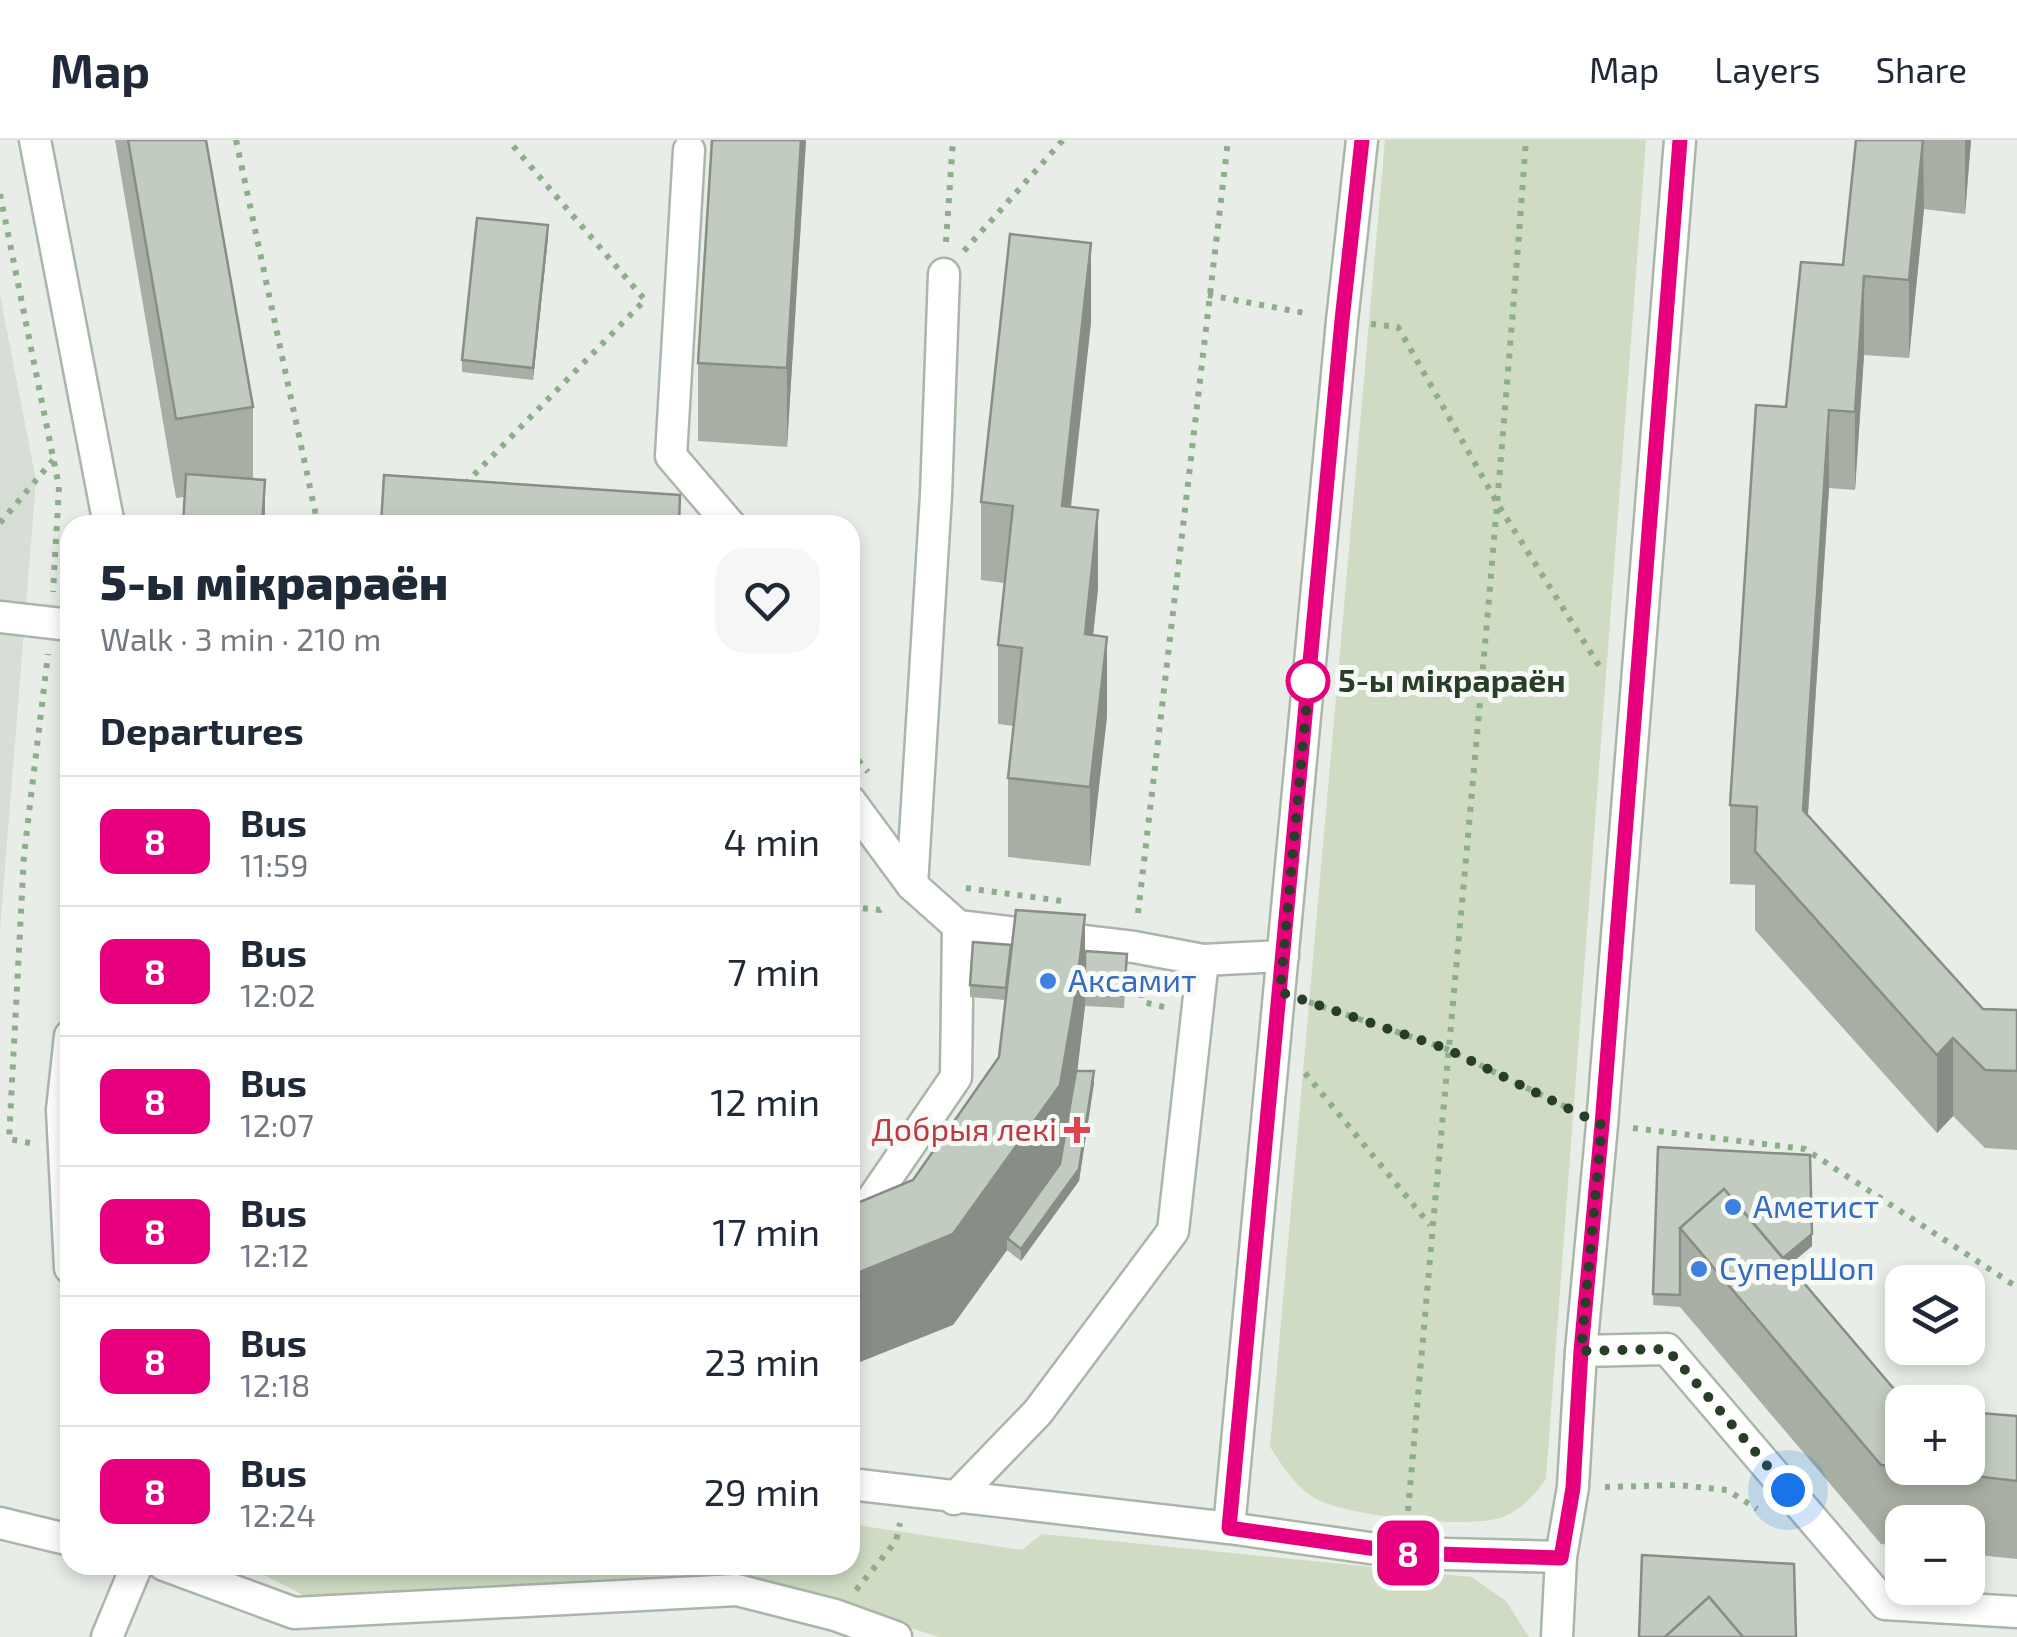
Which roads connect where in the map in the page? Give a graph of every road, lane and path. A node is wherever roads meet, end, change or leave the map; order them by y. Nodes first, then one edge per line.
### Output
1 (35, 140) edge
2 (236, 140) edge
3 (508, 140) edge
4 (953, 140) edge
5 (1063, 140) edge
6 (1228, 140) edge
7 (1362, 140) edge
8 (1526, 140) edge
9 (1680, 140) edge
10 (688, 150) dead end
11 (0, 194) edge
12 (944, 274) junction
13 (1208, 295) junction
14 (1342, 320) junction
15 (54, 460) junction
16 (458, 491) edge
17 (1499, 506) junction
18 (107, 515) edge
19 (316, 515) edge
20 (722, 515) edge
21 (0, 522) edge
22 (0, 617) edge
23 (60, 623) edge
24 (1634, 721) junction
25 (860, 762) edge
26 (872, 777) dead end
27 (860, 815) edge
28 (912, 886) junction
29 (964, 888) dead end
30 (1080, 903) dead end
31 (1119, 908) dead end
32 (1138, 910) junction
33 (958, 926) junction
34 (1134, 946) junction
35 (1283, 956) junction
36 (1202, 960) junction
37 (1280, 992) junction
38 (1447, 1049) junction
39 (1602, 1125) junction
40 (60, 1151) edge
41 (860, 1212) edge
42 (2017, 1287) edge
43 (1581, 1351) junction
44 (860, 1485) edge
45 (1573, 1488) junction
46 (908, 1492) junction
47 (954, 1499) junction
48 (1766, 1514) dead end
49 (0, 1523) edge
50 (1229, 1528) junction
51 (60, 1538) edge
52 (1405, 1553) junction
53 (1561, 1558) junction
54 (133, 1575) edge
55 (191, 1575) edge
56 (2017, 1612) edge
57 (835, 1616) junction
58 (108, 1637) edge
59 (896, 1637) edge
60 (1557, 1637) edge

1 - 18 street
2 - 19 path
3 - 16 path
4 - 12 path
5 - 12 path
6 - 13 path
7 - 14 street
8 - 17 path
9 - 24 street
10 - 20 street
11 - 15 path
12 - 28 street
13 - 14 path
13 - 32 path
14 - 17 path
14 - 35 street
15 - 21 path
15 - 23 path
17 - 24 path
17 - 38 path
22 - 23 street
23 - 40 path
24 - 39 street
25 - 26 path
27 - 28 street
28 - 33 street
29 - 30 path
31 - 32 path
32 - 34 path
33 - 34 street
33 - 41 street
34 - 36 street
35 - 36 street
35 - 37 street
36 - 47 street
37 - 38 path
37 - 50 street
38 - 39 path
38 - 52 path
39 - 42 path
39 - 43 street
43 - 45 street
43 - 56 street
44 - 46 street
45 - 48 path
45 - 53 street
46 - 47 street
46 - 57 path
47 - 50 street
49 - 51 street
50 - 52 street
52 - 53 street
53 - 60 street
54 - 58 street
55 - 57 street
57 - 59 street

